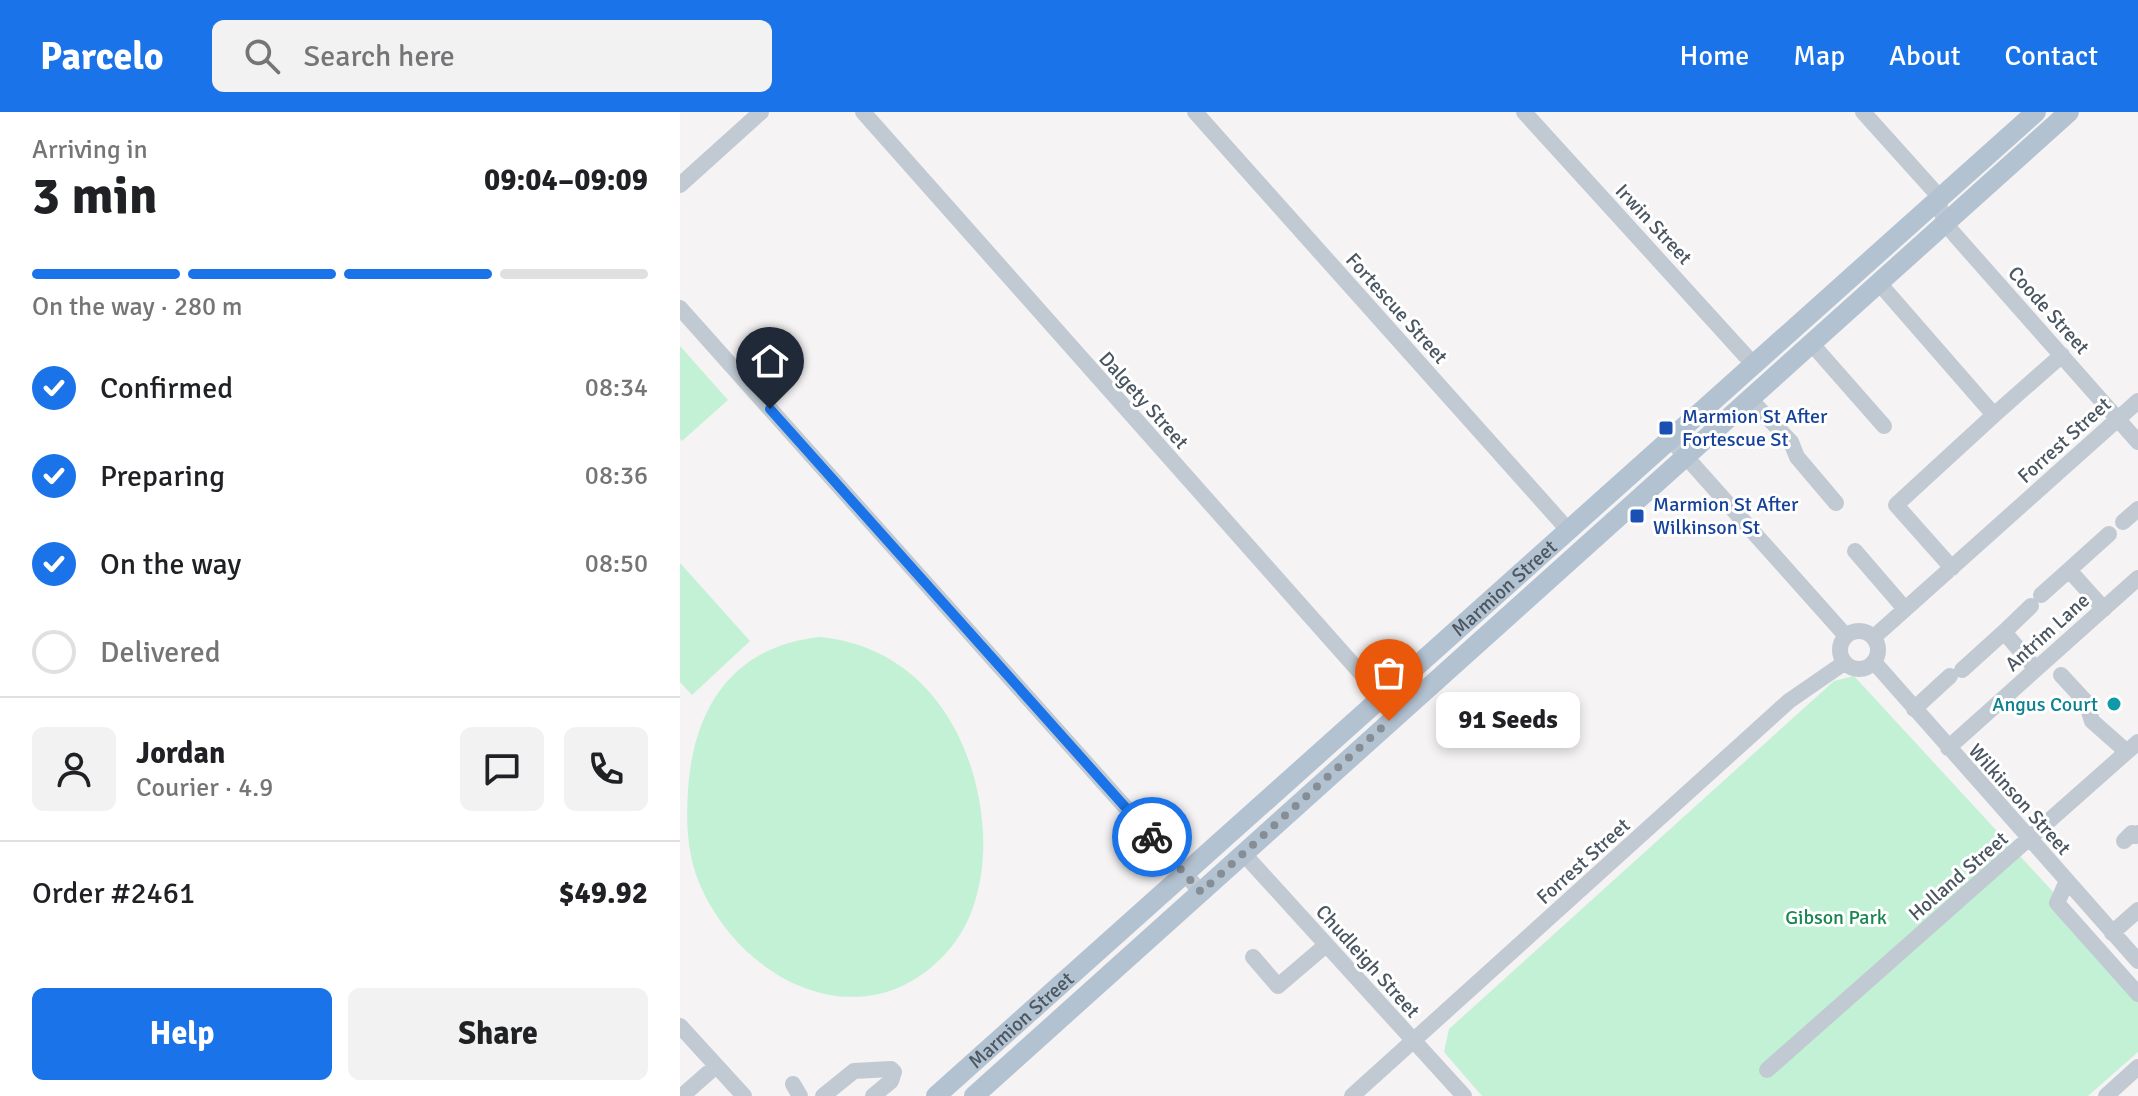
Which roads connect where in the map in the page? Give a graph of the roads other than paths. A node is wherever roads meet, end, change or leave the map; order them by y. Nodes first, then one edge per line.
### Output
1 (761, 112) edge
2 (863, 112) edge
3 (1195, 112) edge
4 (1524, 112) edge
5 (1863, 112) edge
6 (2036, 112) edge
7 (2069, 112) edge
8 (680, 185) edge
9 (1938, 202) junction
10 (1945, 223) junction
11 (1879, 283) junction
12 (680, 308) edge
13 (1811, 343) junction
14 (2062, 355) junction
15 (1754, 365) junction
16 (1749, 398) junction
17 (2138, 401) edge
18 (1994, 415) junction
19 (2118, 419) junction
20 (1884, 426) dead end
21 (1671, 440) junction
22 (2138, 442) edge
23 (1687, 454) junction
24 (1836, 503) dead end
25 (2138, 509) edge
26 (2123, 522) dead end
27 (1569, 531) junction
28 (2109, 534) dead end
29 (1855, 551) dead end
30 (1952, 568) junction
31 (2069, 570) junction
32 (2138, 578) edge
33 (1905, 609) junction
34 (2104, 609) junction
35 (2004, 632) junction
36 (1846, 636) junction
37 (1874, 637) junction
38 (1874, 662) junction
39 (1844, 663) junction
40 (2036, 669) junction
41 (2061, 675) dead end
42 (1390, 705) junction
43 (1914, 709) junction
44 (2132, 747) edge
45 (1948, 748) junction
46 (2030, 840) junction
47 (1243, 853) junction
48 (1184, 873) junction
49 (2067, 881) junction
50 (1201, 892) junction
51 (2138, 910) edge
52 (2112, 933) junction
53 (1326, 945) junction
54 (1253, 957) dead end
55 (2138, 961) edge
56 (2138, 994) edge
57 (680, 1026) edge
58 (680, 1038) edge
59 (1414, 1041) junction
60 (2138, 1067) edge
61 (713, 1068) junction
62 (1767, 1070) dead end
63 (682, 1096) edge
64 (732, 1096) edge
65 (744, 1096) edge
66 (823, 1096) edge
67 (873, 1096) edge
68 (936, 1096) edge
69 (974, 1096) edge
70 (1352, 1096) edge
71 (1464, 1096) edge
72 (2106, 1096) edge

1 - 8 street
2 - 42 street, Dalgety Street
3 - 27 street, Fortescue Street
4 - 15 street, Irwin Street
5 - 9 street, Coode Street
6 - 9 main road, Marmion Street
7 - 10 main road, Marmion Street
9 - 10 street, Coode Street
9 - 15 main road, Marmion Street
10 - 11 main road, Marmion Street
10 - 14 street, Coode Street
11 - 13 main road, Marmion Street
11 - 18 street
12 - 48 street
13 - 16 main road, Marmion Street
13 - 20 street
14 - 18 street
14 - 19 street, Coode Street
15 - 21 main road, Marmion Street
16 - 23 main road, Marmion Street
16 - 24 street
17 - 19 street, Forrest Street
18 - 30 street
19 - 22 street, Coode Street
19 - 30 street, Forrest Street
21 - 23 street
21 - 27 main road, Marmion Street
23 - 36 street
23 - 42 main road, Marmion Street
25 - 26 street
27 - 42 main road, Marmion Street
28 - 31 street
29 - 33 street
30 - 33 street, Forrest Street
31 - 34 street
31 - 35 street
32 - 34 street, Antrim Lane
33 - 37 street, Forrest Street
34 - 40 street, Antrim Lane
35 - 40 street
35 - 43 street
36 - 37 street
36 - 39 street
37 - 38 street
38 - 39 street
38 - 43 street, Wilkinson Street
39 - 59 street, Forrest Street
40 - 45 street, Antrim Lane
41 - 44 street
42 - 47 main road, Marmion Street
42 - 48 main road, Marmion Street
43 - 45 street, Wilkinson Street
44 - 46 street, Holland Street
45 - 46 street, Wilkinson Street
46 - 49 street, Wilkinson Street
46 - 62 street, Holland Street
47 - 50 main road, Marmion Street
47 - 53 street, Chudleigh Street
48 - 50 street
48 - 68 main road, Marmion Street
49 - 52 street, Wilkinson Street
49 - 56 street
50 - 69 main road, Marmion Street
51 - 52 street
52 - 55 street, Wilkinson Street
53 - 54 street
53 - 59 street, Chudleigh Street
57 - 61 street
58 - 61 street
59 - 70 street, Forrest Street
59 - 71 street, Chudleigh Street
60 - 72 street
61 - 63 street
61 - 64 street
61 - 65 street
66 - 67 street

